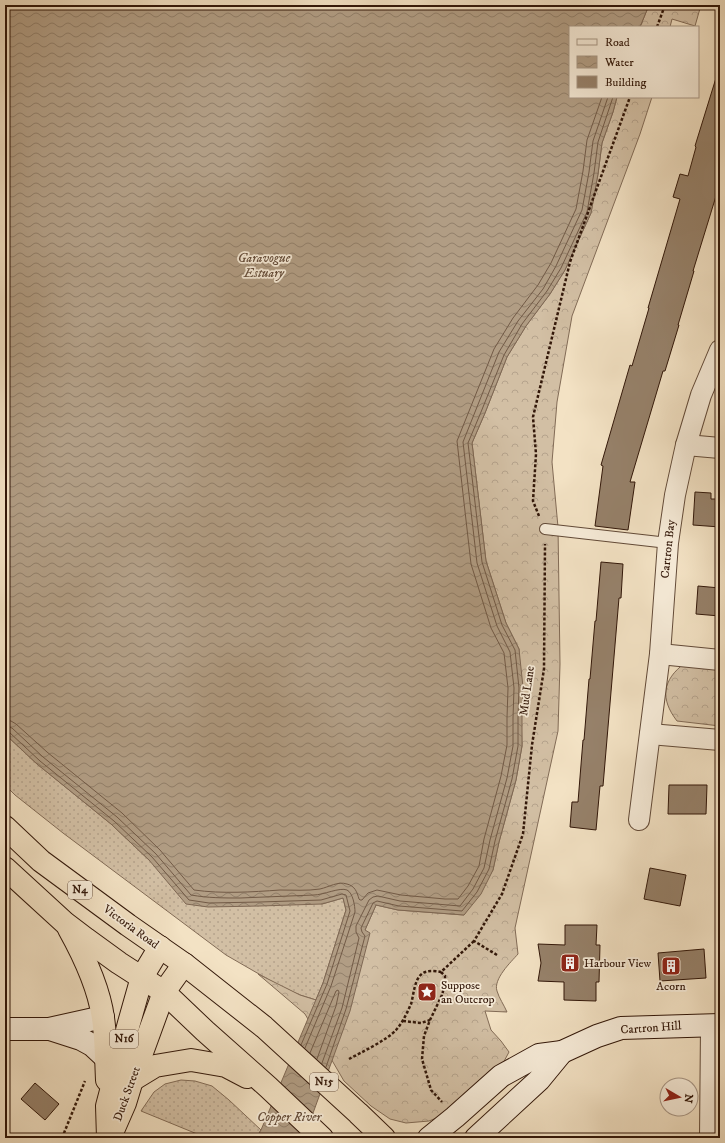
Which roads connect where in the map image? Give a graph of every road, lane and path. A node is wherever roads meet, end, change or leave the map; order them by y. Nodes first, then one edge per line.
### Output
1 (666, 5) edge
2 (657, 26) edge
3 (630, 98) edge
4 (720, 350) edge
5 (686, 445) junction
6 (720, 448) edge
7 (545, 529) junction
8 (668, 543) junction
9 (660, 654) junction
10 (720, 660) edge
11 (650, 734) junction
12 (720, 740) edge
13 (639, 820) dead end
14 (5, 827) edge
15 (5, 868) edge
16 (65, 923) junction
17 (474, 941) junction
18 (160, 947) junction
19 (497, 956) dead end
20 (184, 964) junction
21 (441, 972) junction
22 (142, 977) junction
23 (164, 992) junction
24 (103, 1017) junction
25 (430, 1020) junction
26 (403, 1021) junction
27 (716, 1025) edge
28 (5, 1029) edge
29 (49, 1029) junction
30 (562, 1052) junction
31 (106, 1058) junction
32 (349, 1060) dead end
33 (132, 1080) junction
34 (268, 1087) junction
35 (431, 1090) dead end
36 (109, 1101) junction
37 (62, 1138) edge
38 (109, 1138) edge
39 (322, 1138) edge
40 (384, 1138) edge
41 (430, 1138) edge
42 (476, 1138) edge
43 (710, 1138) edge

1 - 2 path
3 - 7 path
4 - 5 street, Cartron Bay
5 - 6 street
5 - 8 street, Cartron Bay
7 - 8 lane
7 - 17 path, Mud Lane
8 - 9 street, Cartron Bay
9 - 10 street
9 - 11 street, Cartron Bay
11 - 12 street
11 - 13 street, Cartron Bay
14 - 18 highway, Victoria Road / N4
15 - 16 highway
16 - 22 highway
16 - 24 highway
17 - 19 path
17 - 21 path, Mud Lane
18 - 20 highway, Victoria Road / N4
18 - 22 highway, Duck Street / N16
20 - 23 highway, Duck Street / N16
20 - 40 highway, N15
21 - 25 path
21 - 26 path
22 - 23 highway
22 - 36 highway, Duck Street / N16
23 - 33 highway, Duck Street / N16
23 - 34 highway
24 - 29 main road
24 - 31 highway
25 - 26 path
25 - 35 path
26 - 32 path
27 - 30 main road, Cartron Hill
27 - 43 street
28 - 29 main road
29 - 31 main road
30 - 41 main road, Cartron Hill
30 - 42 main road, Cartron Hill
31 - 36 highway
31 - 37 path
33 - 34 highway
33 - 38 highway, Duck Street / N16
34 - 39 highway
36 - 38 highway, Duck Street / N16

